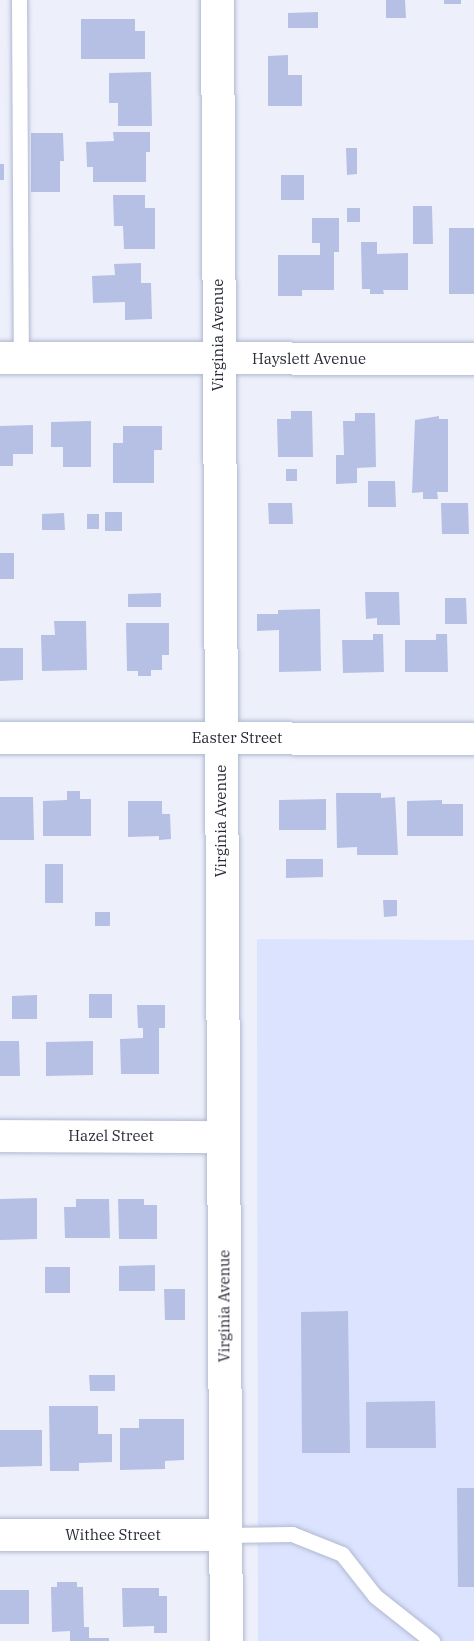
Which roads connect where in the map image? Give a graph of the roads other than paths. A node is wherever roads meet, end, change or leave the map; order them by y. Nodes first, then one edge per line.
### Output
1 (19, 0) edge
2 (217, 0) edge
3 (11, 358) edge
4 (219, 358) junction
5 (474, 359) edge
6 (0, 738) edge
7 (221, 738) junction
8 (474, 739) edge
9 (0, 1136) edge
10 (223, 1137) junction
11 (0, 1535) edge
12 (226, 1535) junction
13 (226, 1641) edge
14 (432, 1641) edge

1 - 3 lane
2 - 4 street, Virginia Avenue
3 - 4 street, Hayslett Avenue
4 - 5 street, Hayslett Avenue
4 - 7 street, Virginia Avenue
6 - 7 street, Easter Street
7 - 8 street, Easter Street
7 - 10 street, Virginia Avenue
9 - 10 street, Hazel Street
10 - 12 street, Virginia Avenue
11 - 12 street, Withee Street
12 - 13 street, Virginia Avenue
12 - 14 lane

